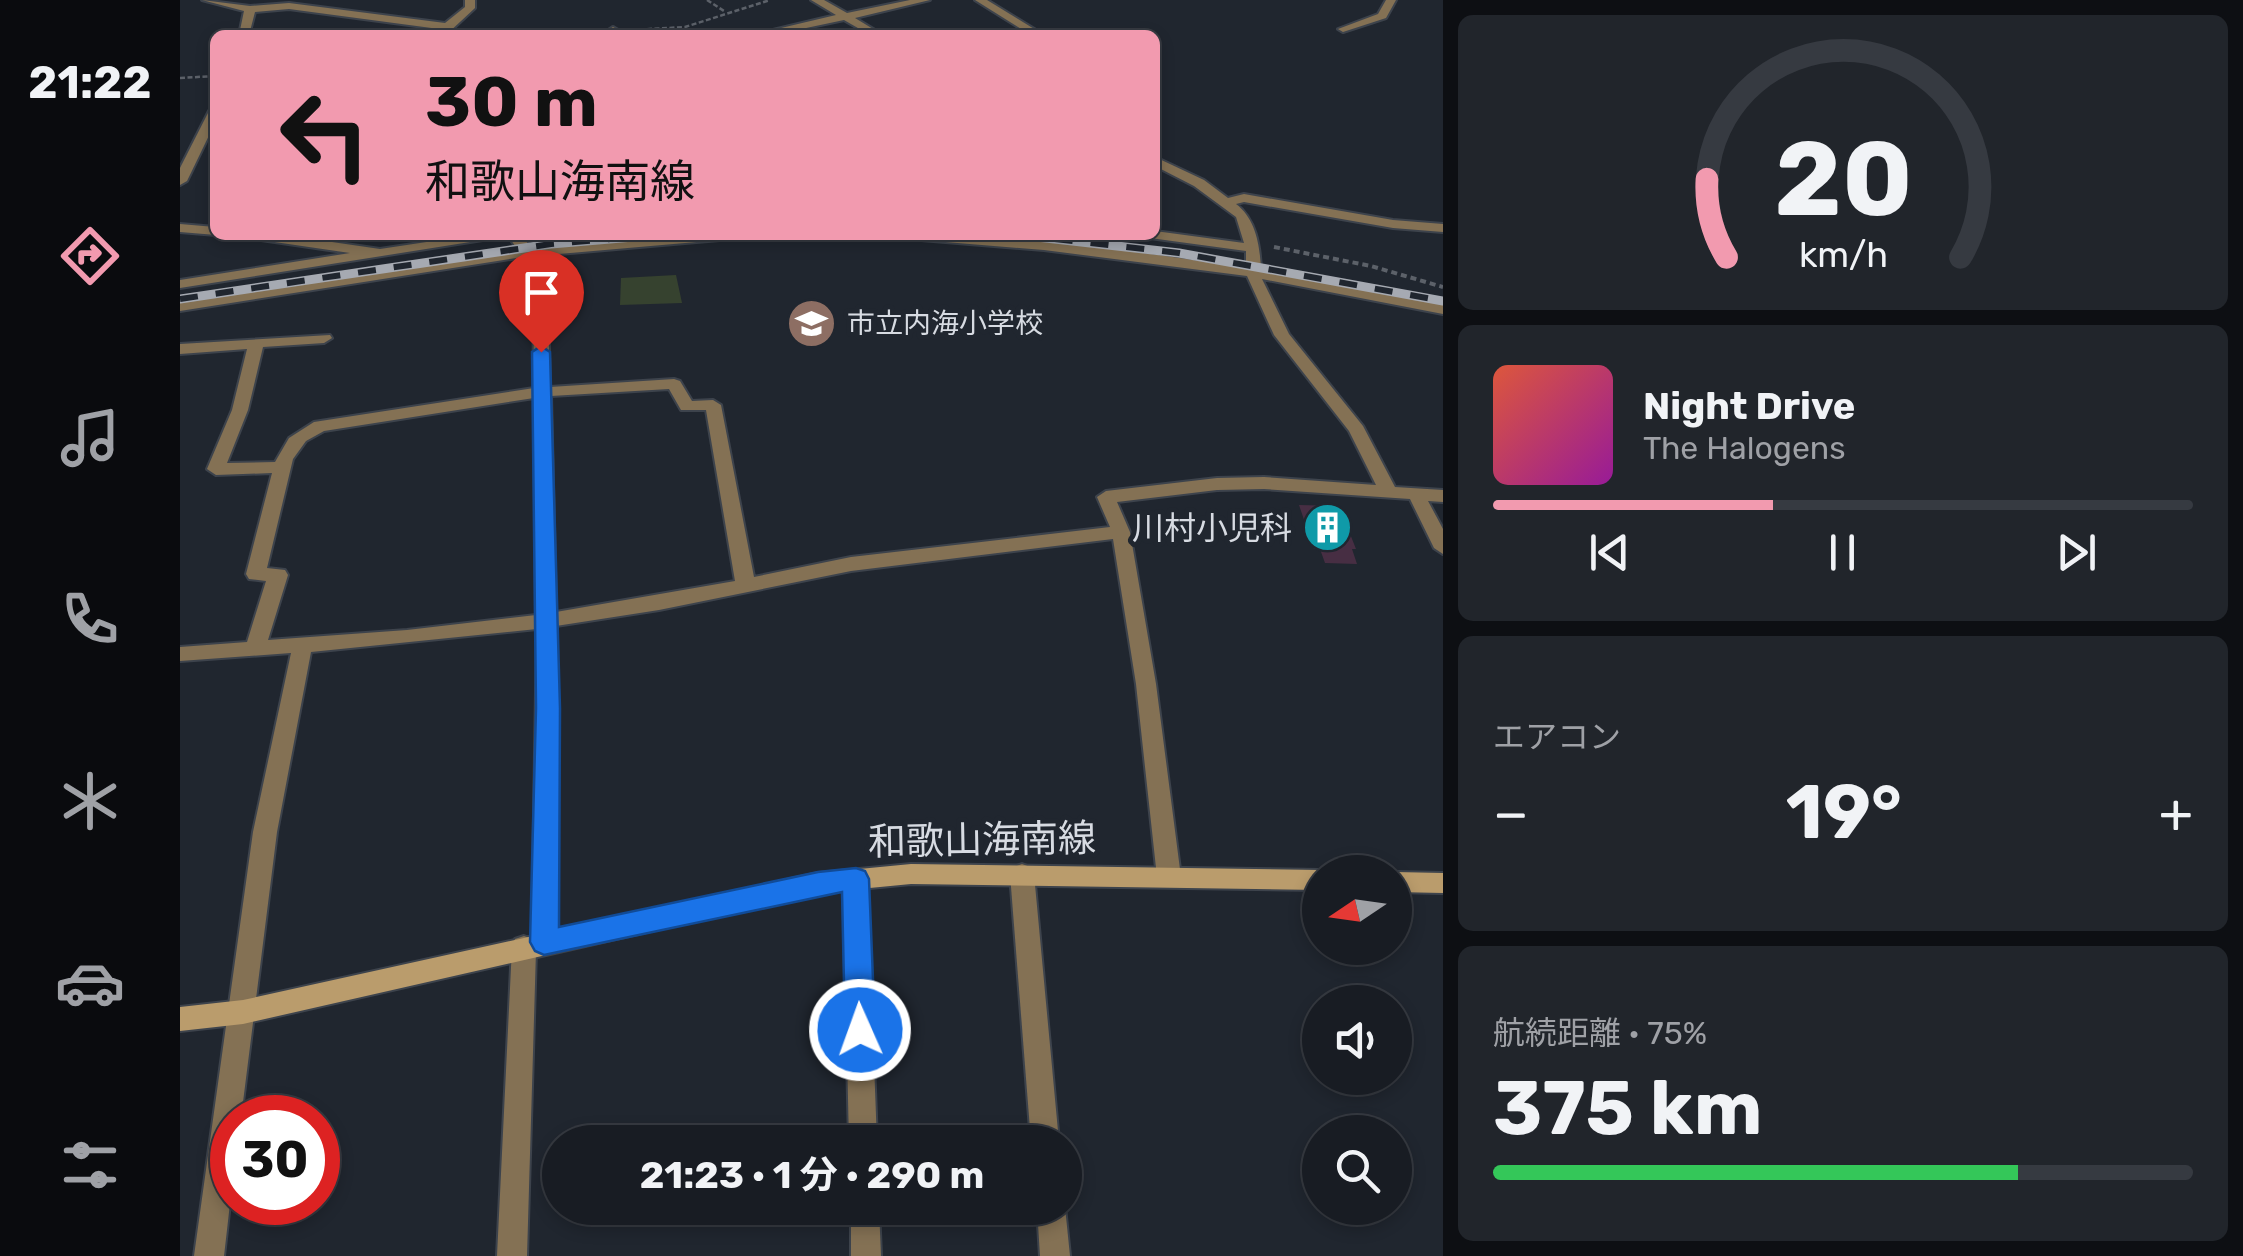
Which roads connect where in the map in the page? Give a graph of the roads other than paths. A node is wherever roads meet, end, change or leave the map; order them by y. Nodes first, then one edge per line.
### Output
1 (207, 0) edge
2 (470, 0) edge
3 (816, 0) edge
4 (925, 0) edge
5 (980, 0) edge
6 (1391, 0) edge
7 (250, 9) junction
8 (840, 15) junction
9 (245, 30) edge
10 (438, 30) edge
11 (445, 30) edge
12 (778, 30) edge
13 (868, 30) edge
14 (1030, 30) edge
15 (1343, 30) dead end
16 (210, 121) edge
17 (1160, 164) edge
18 (180, 181) edge
19 (1228, 202) junction
20 (180, 228) edge
21 (1443, 228) edge
22 (210, 230) edge
23 (1160, 235) edge
24 (289, 240) edge
25 (468, 240) edge
26 (520, 240) edge
27 (672, 240) edge
28 (998, 240) edge
29 (1252, 245) junction
30 (530, 252) junction
31 (380, 253) junction
32 (1254, 272) junction
33 (180, 284) edge
34 (180, 306) edge
35 (1443, 309) edge
36 (324, 338) dead end
37 (256, 343) junction
38 (180, 349) edge
39 (541, 392) junction
40 (282, 467) junction
41 (1388, 490) junction
42 (1416, 494) junction
43 (1443, 496) edge
44 (1121, 532) junction
45 (1443, 548) edge
46 (746, 586) junction
47 (546, 621) junction
48 (303, 642) junction
49 (255, 649) junction
50 (180, 654) edge
51 (1022, 874) junction
52 (1169, 877) junction
53 (856, 879) junction
54 (1302, 880) edge
55 (1412, 882) edge
56 (1443, 883) edge
57 (534, 945) junction
58 (243, 1012) junction
59 (180, 1019) edge
60 (863, 1125) edge
61 (1044, 1125) edge
62 (865, 1225) edge
63 (1053, 1225) edge
64 (209, 1256) edge
65 (512, 1256) edge
66 (866, 1256) edge
67 (1056, 1256) edge

1 - 7 street
2 - 11 street
3 - 8 street
4 - 8 street
5 - 14 street
6 - 15 street
7 - 9 street
7 - 10 street
8 - 12 street
8 - 13 street
16 - 18 street
17 - 19 street
19 - 21 street
19 - 29 street
20 - 22 street
23 - 29 street
24 - 31 street
25 - 31 street
26 - 30 street
27 - 30 street
28 - 32 street
29 - 32 street
30 - 34 street
30 - 39 street
31 - 33 street
32 - 35 street
32 - 41 street
36 - 37 street
37 - 38 street
37 - 40 street
39 - 40 street
39 - 46 street
39 - 47 street
40 - 49 street
41 - 42 street
41 - 44 street
42 - 43 street
42 - 45 street
44 - 46 street
44 - 52 street
46 - 47 street
47 - 48 street
47 - 57 street
48 - 49 street
48 - 58 street
49 - 50 street
51 - 52 main road, 和歌山海南線
51 - 53 main road, 和歌山海南線
51 - 61 street
52 - 54 main road, 和歌山海南線
53 - 57 main road, 和歌山海南線
53 - 60 street
55 - 56 main road
57 - 58 main road, 和歌山海南線
57 - 65 street
58 - 59 main road, 和歌山海南線
58 - 64 street
62 - 66 street
63 - 67 street

